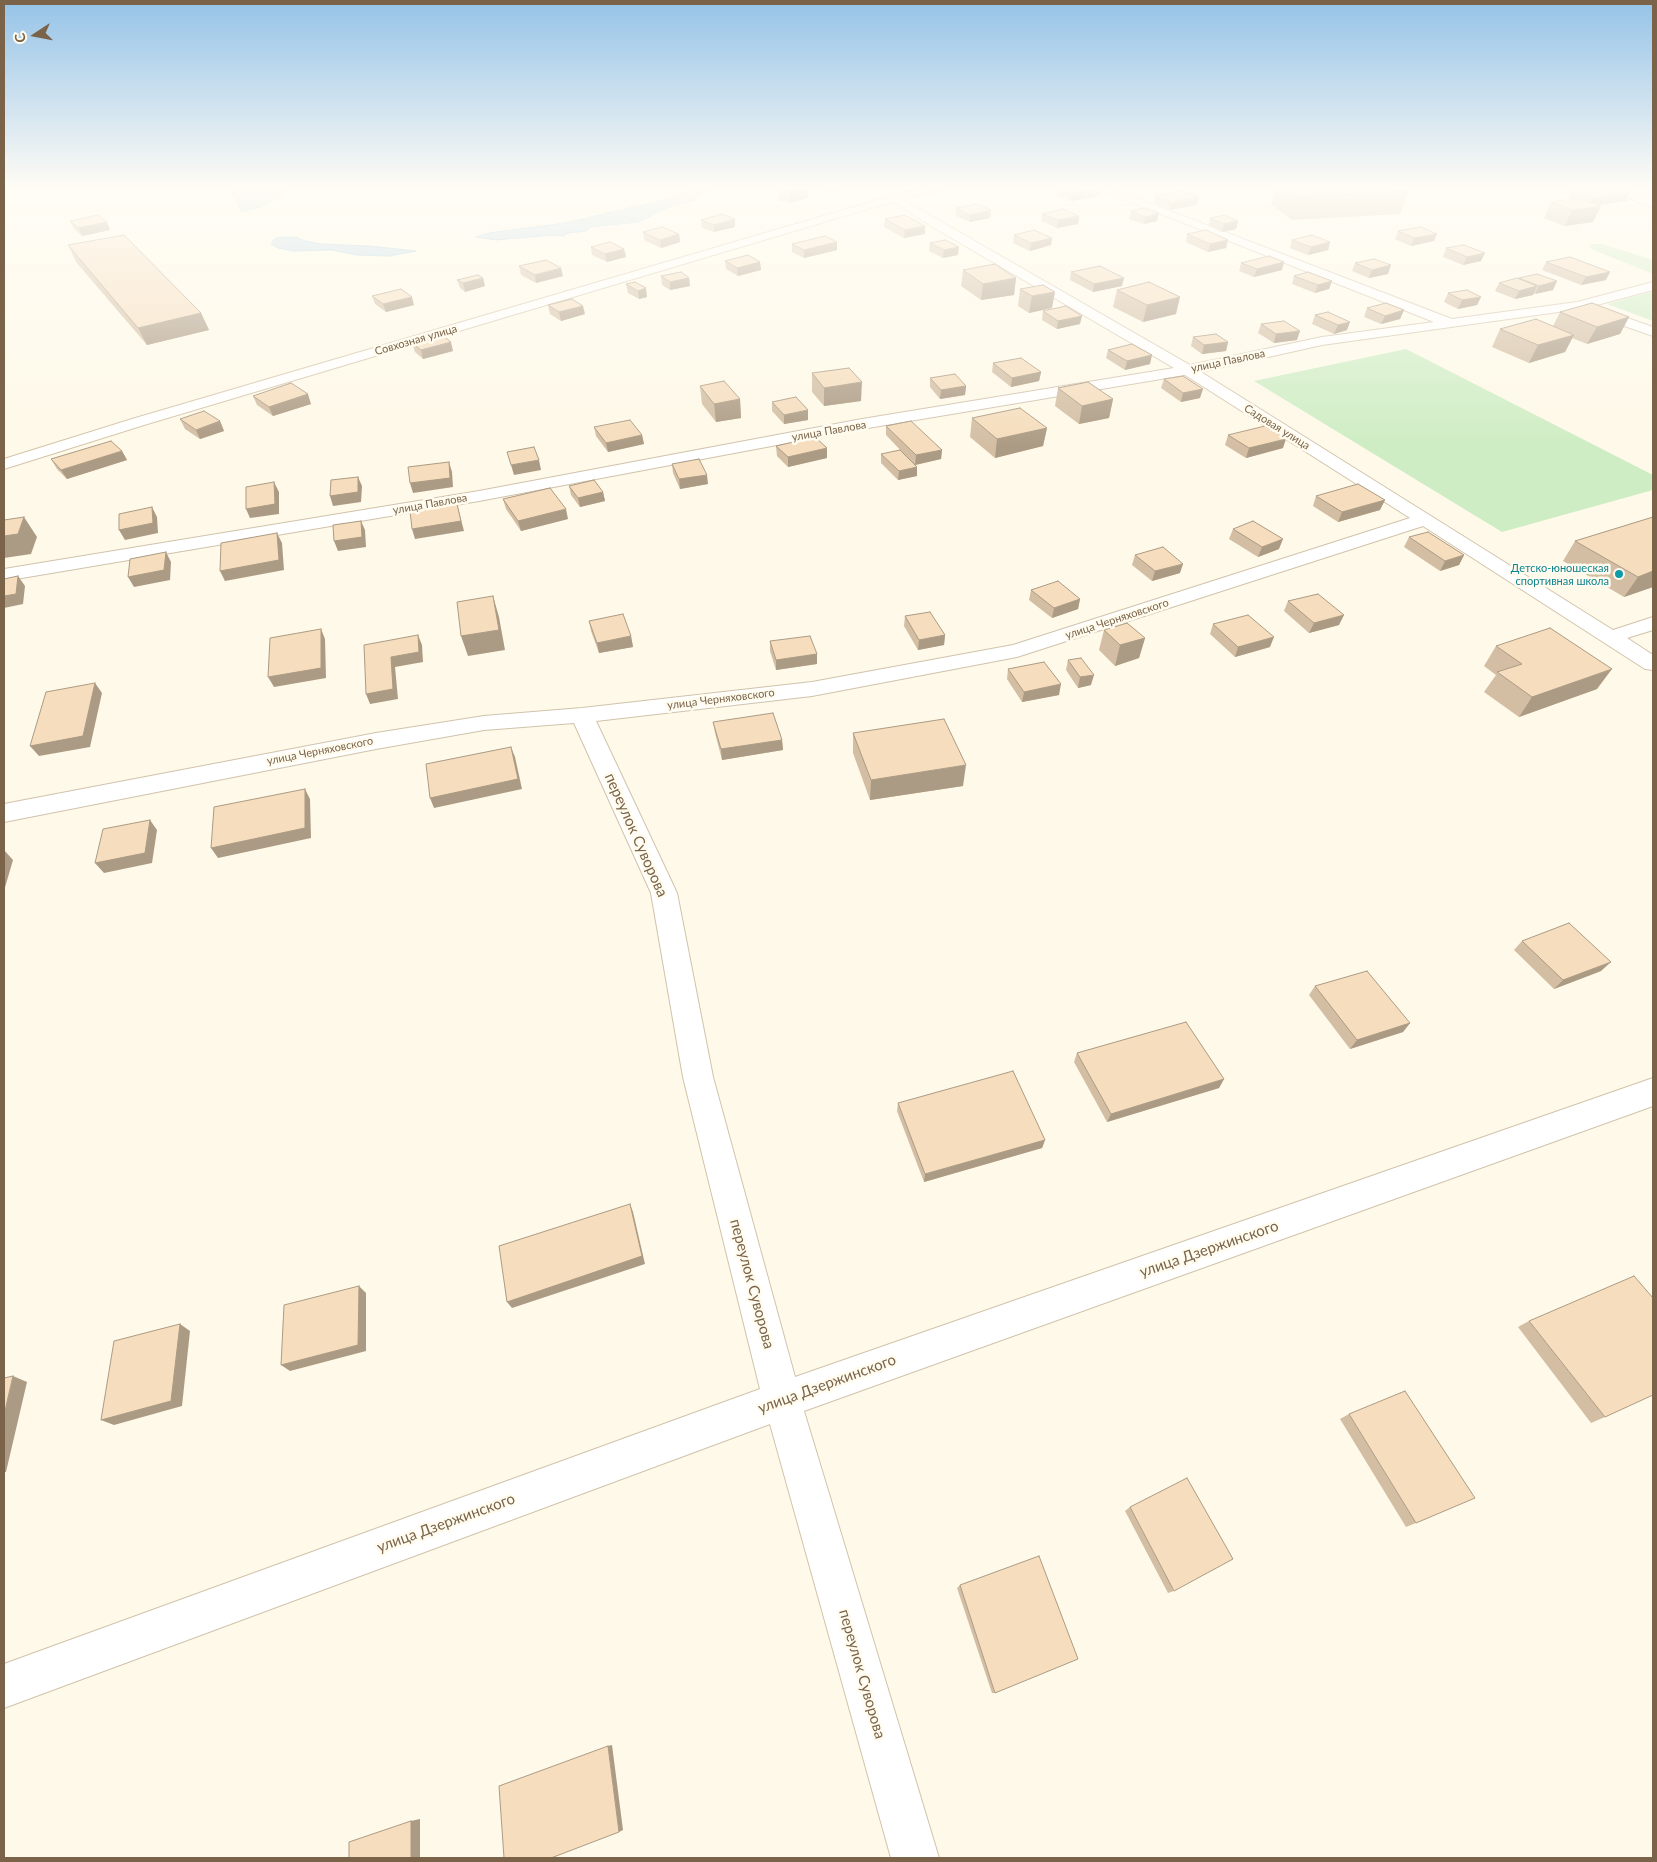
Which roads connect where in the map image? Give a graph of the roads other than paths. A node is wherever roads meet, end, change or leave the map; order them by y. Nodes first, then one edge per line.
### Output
1 (643, 273) edge
2 (1020, 273) edge
3 (1321, 273) edge
4 (1653, 286) edge
5 (1578, 306) junction
6 (1451, 323) junction
7 (1653, 332) edge
8 (1188, 370) junction
9 (4, 464) edge
10 (1424, 520) junction
11 (4, 575) edge
12 (1653, 623) edge
13 (1610, 637) junction
14 (1653, 664) edge
15 (582, 715) junction
16 (4, 813) edge
17 (1653, 1092) edge
18 (782, 1400) junction
19 (4, 1686) edge
20 (915, 1858) edge

1 - 9 street, Совхозная улица
2 - 8 street, Садовая улица
3 - 6 street
4 - 5 street, улица Павлова
5 - 6 street, улица Павлова
5 - 7 street
6 - 8 street, улица Павлова
8 - 10 street, Садовая улица
8 - 11 street, улица Павлова
10 - 13 street, Садовая улица
10 - 15 street, улица Черняховского
12 - 13 street
13 - 14 street, Садовая улица
15 - 16 street, улица Черняховского
15 - 18 street, переулок Суворова
17 - 18 street, улица Дзержинского
18 - 19 street, улица Дзержинского
18 - 20 street, переулок Суворова

